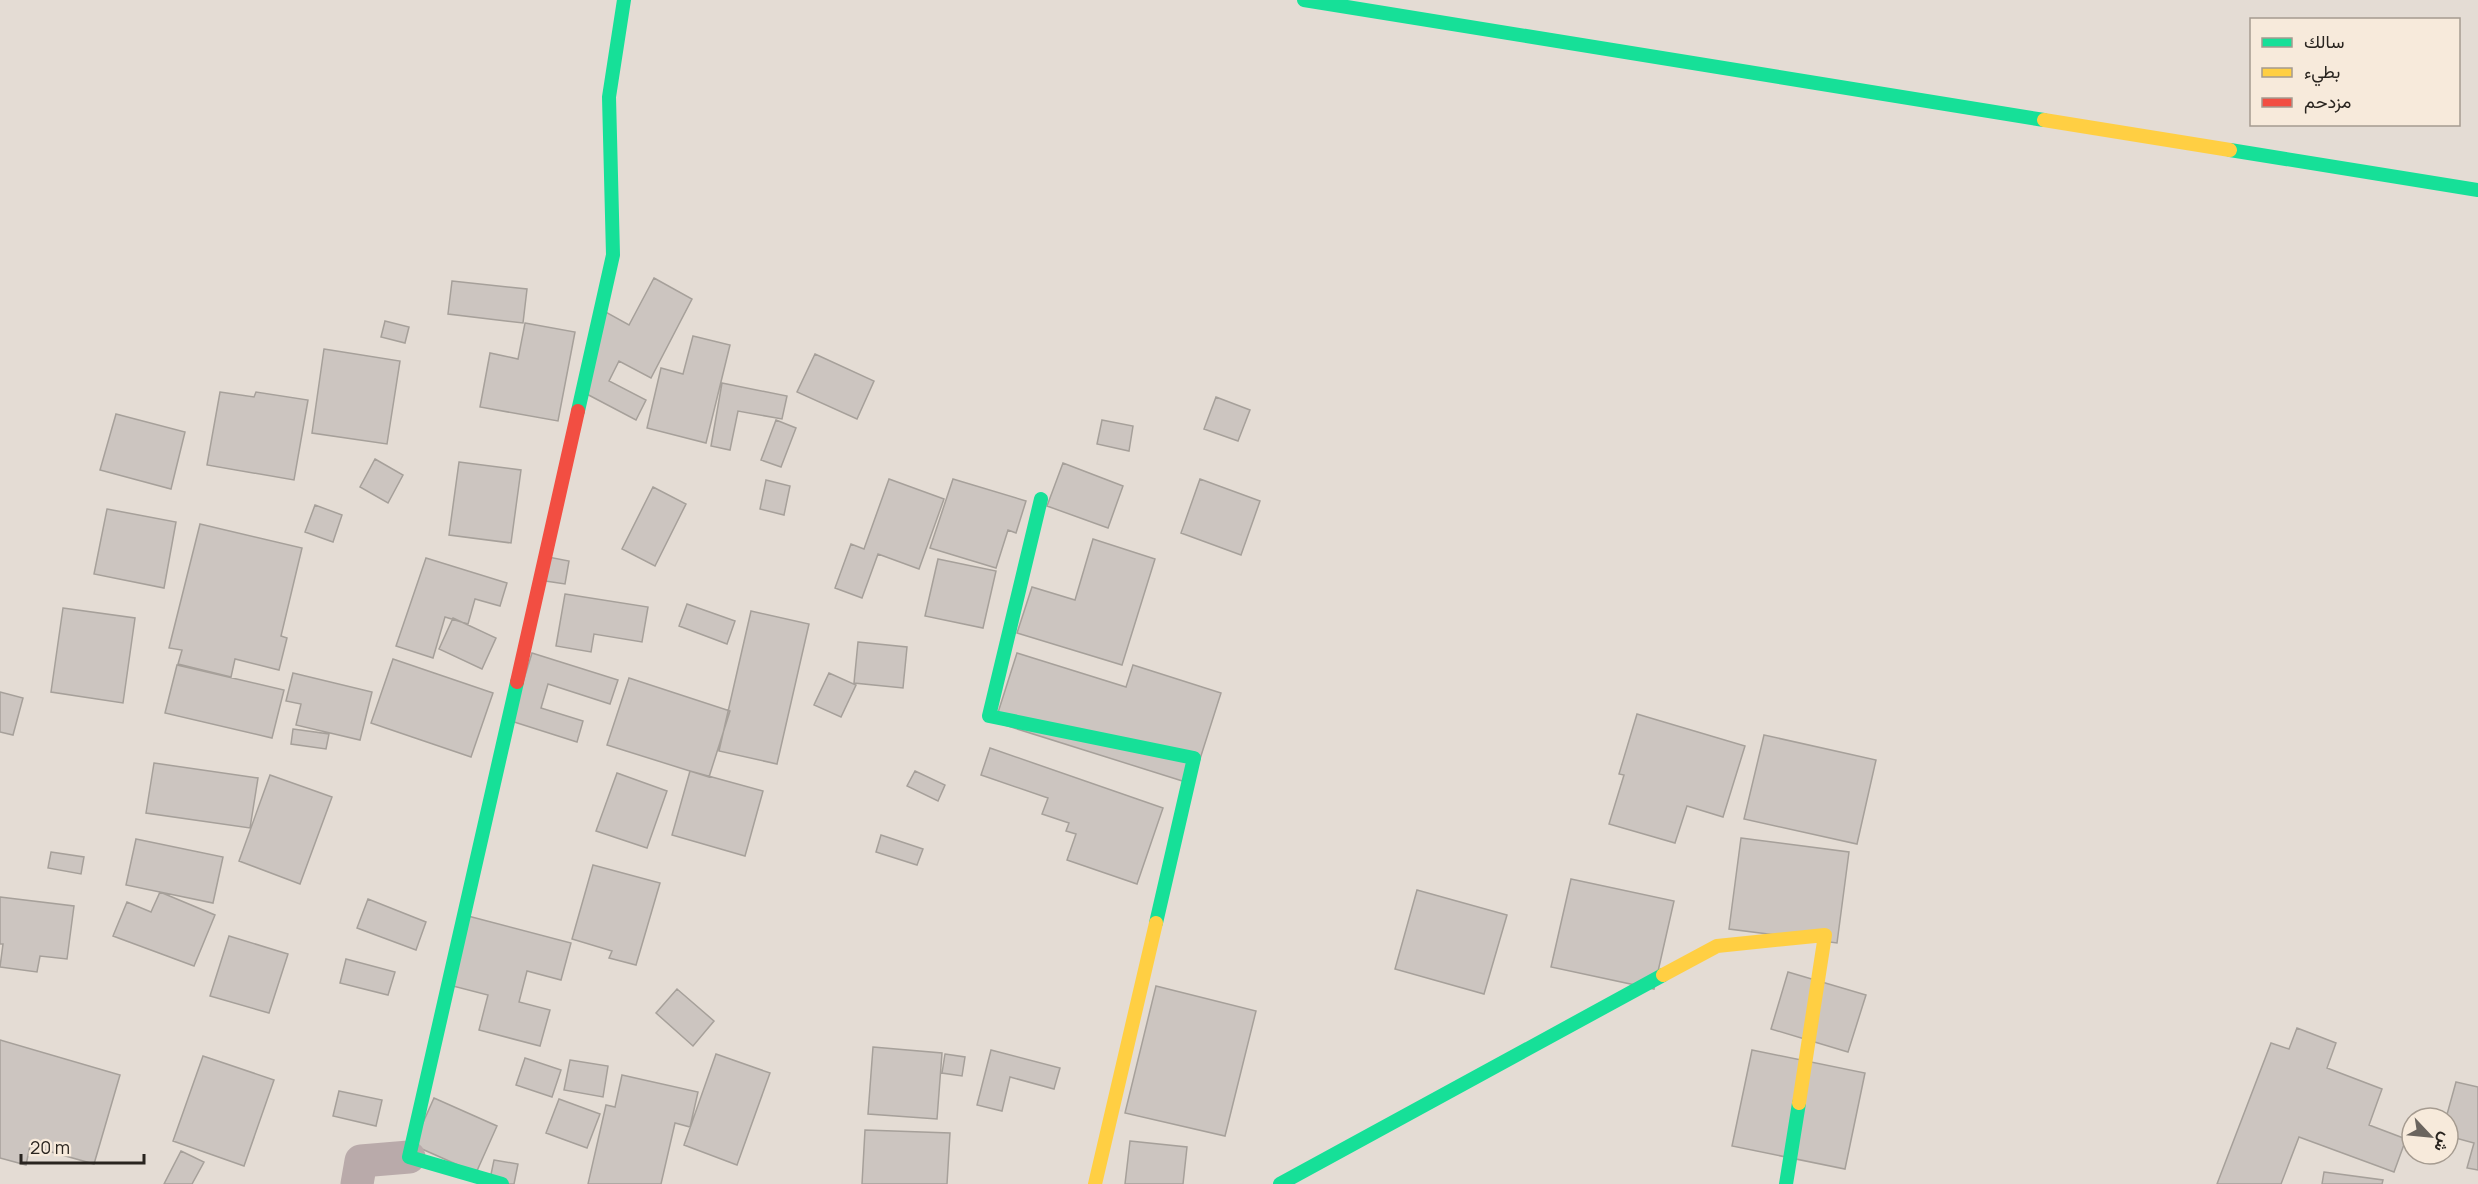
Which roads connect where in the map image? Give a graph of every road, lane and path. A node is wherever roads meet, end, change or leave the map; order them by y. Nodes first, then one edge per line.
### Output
1 (624, 0) edge
2 (1304, 0) edge
3 (2478, 190) edge
4 (1041, 499) dead end
5 (409, 1157) junction
6 (357, 1184) edge
7 (502, 1184) edge
8 (1095, 1184) edge
9 (1280, 1184) edge
10 (1786, 1184) edge

1 - 5 street
2 - 3 street
4 - 8 street
5 - 6 street
5 - 7 street
9 - 10 street

